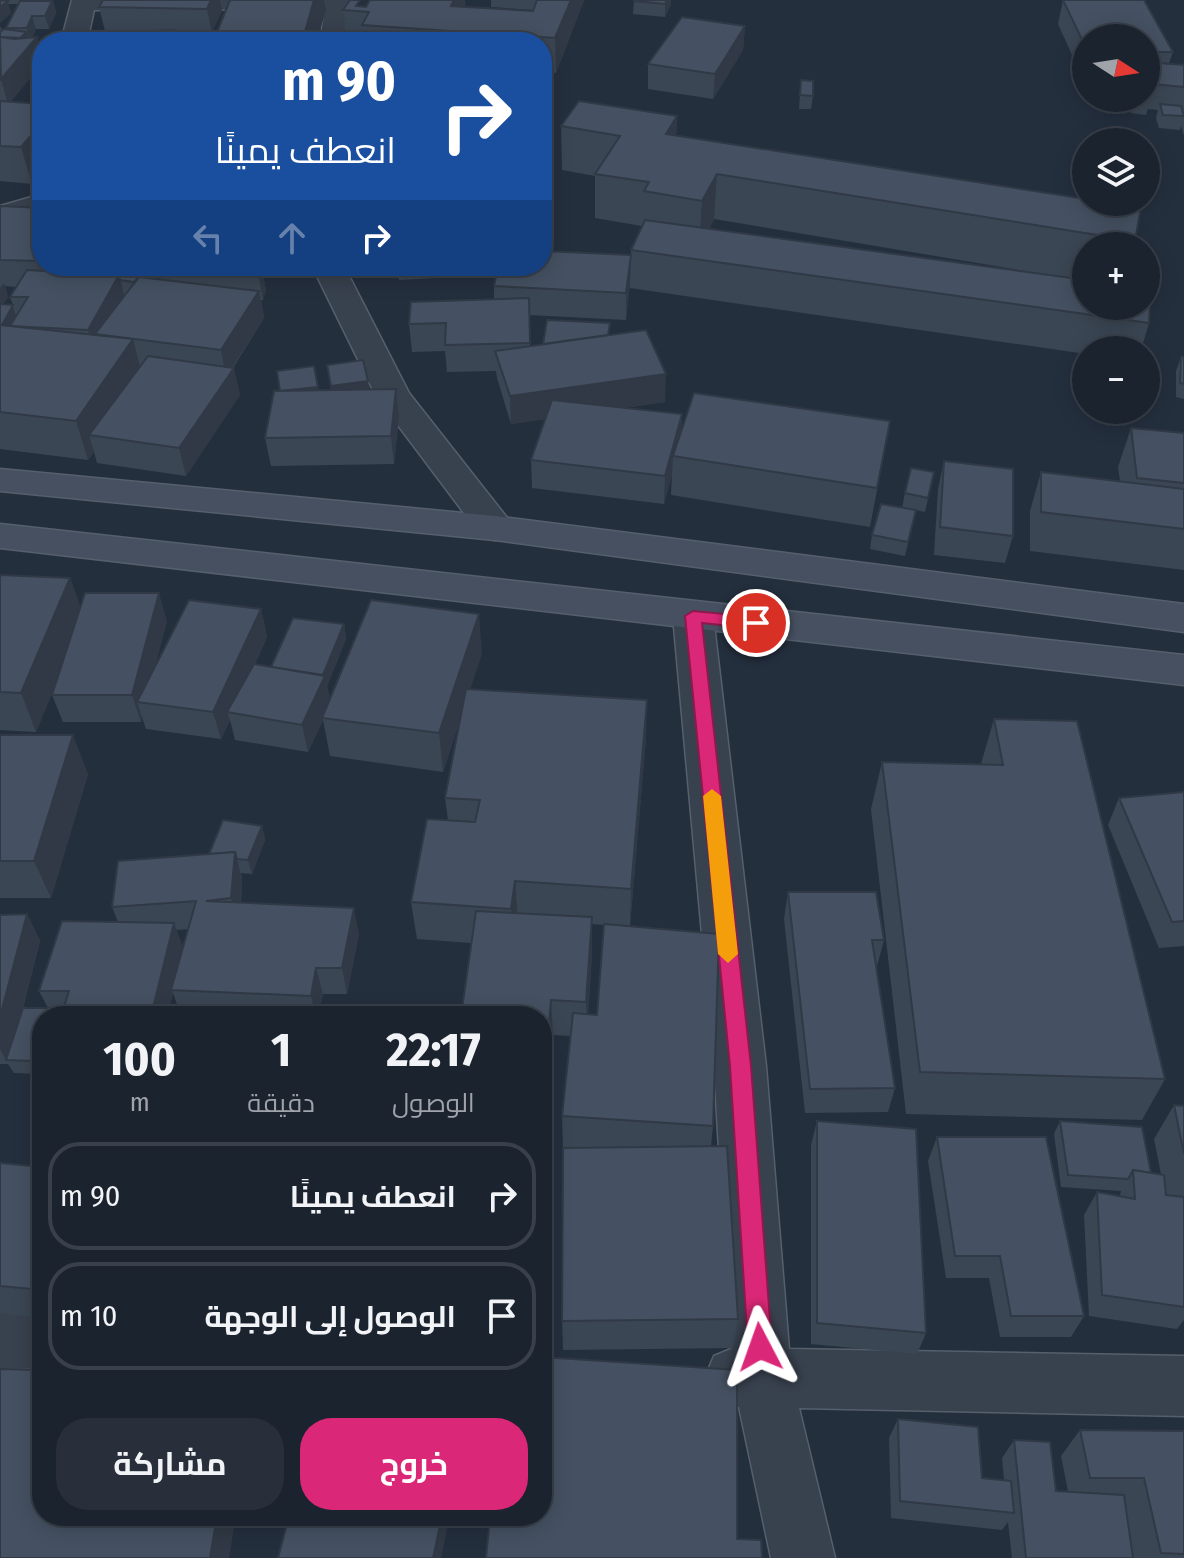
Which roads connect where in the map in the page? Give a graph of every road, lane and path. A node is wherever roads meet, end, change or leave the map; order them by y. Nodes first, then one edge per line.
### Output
1 (338, 1) edge
2 (84, 2) edge
3 (76, 32) edge
4 (334, 32) edge
5 (32, 206) edge
6 (0, 219) edge
7 (333, 276) edge
8 (0, 480) edge
9 (495, 528) junction
10 (0, 536) edge
11 (693, 616) junction
12 (1184, 618) edge
13 (1184, 670) edge
14 (32, 1339) edge
15 (0, 1340) edge
16 (683, 1373) edge
17 (762, 1378) junction
18 (1184, 1386) edge
19 (803, 1558) edge

1 - 2 street
1 - 4 street
2 - 3 street
5 - 6 street
7 - 9 street
8 - 9 street
9 - 12 street
10 - 11 street
11 - 13 street
11 - 17 street
14 - 15 street
16 - 17 street
17 - 18 street
17 - 19 street

